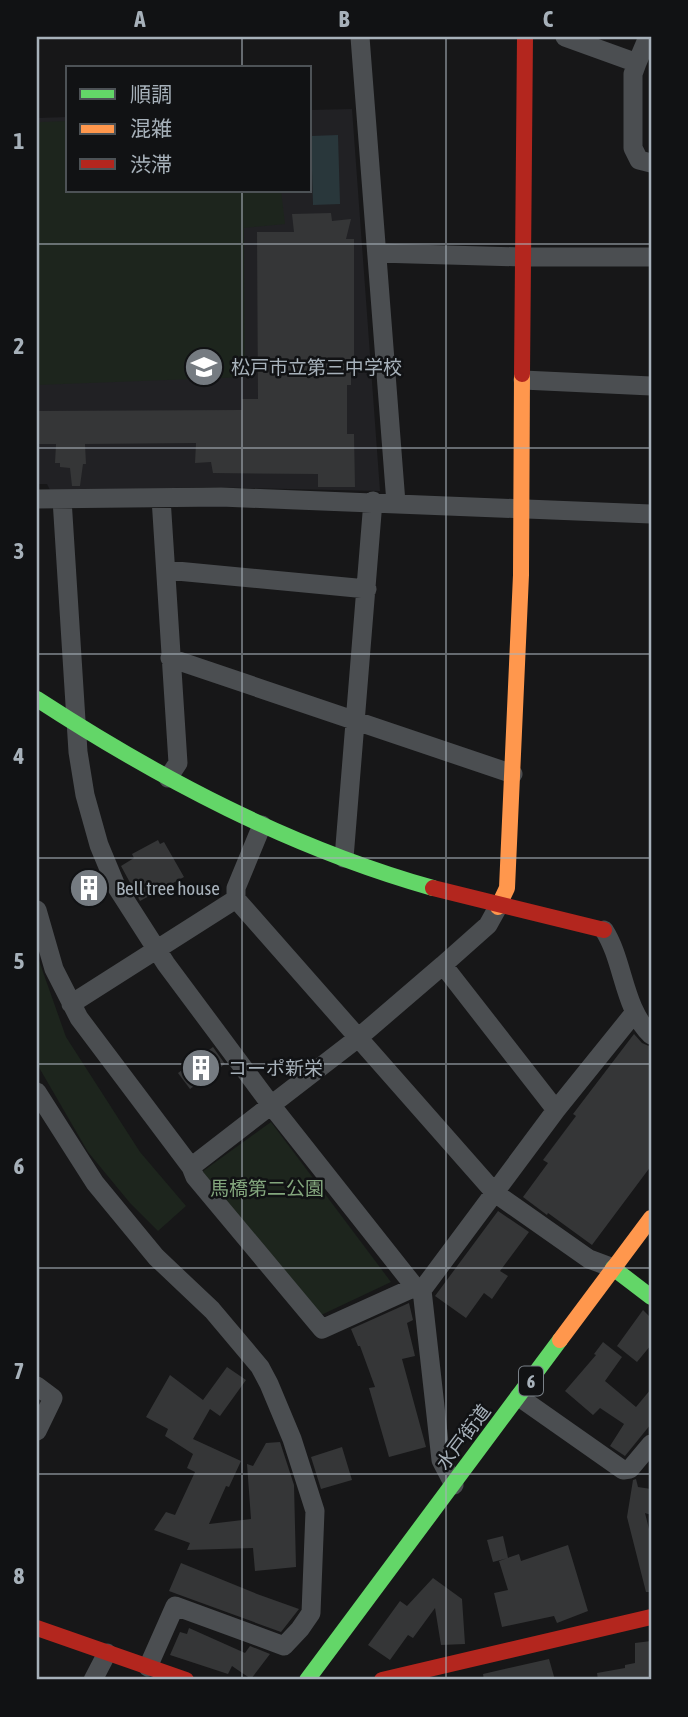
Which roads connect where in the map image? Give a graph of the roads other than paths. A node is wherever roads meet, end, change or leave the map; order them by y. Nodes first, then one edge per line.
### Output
1 (360, 37) edge
2 (525, 37) edge
3 (565, 37) edge
4 (648, 37) edge
5 (637, 63) junction
6 (651, 163) edge
7 (377, 253) junction
8 (522, 257) junction
9 (651, 257) edge
10 (523, 380) junction
11 (651, 386) edge
12 (161, 498) junction
13 (37, 499) edge
14 (62, 499) junction
15 (373, 501) junction
16 (396, 503) junction
17 (521, 509) junction
18 (651, 514) edge
19 (166, 570) junction
20 (367, 589) junction
21 (170, 658) junction
22 (37, 699) edge
23 (355, 719) junction
24 (76, 725) junction
25 (513, 774) junction
26 (168, 778) junction
27 (262, 825) junction
28 (344, 858) junction
29 (236, 899) junction
30 (498, 907) junction
31 (37, 910) edge
32 (604, 930) joint
33 (157, 950) junction
34 (443, 965) junction
35 (71, 1004) junction
36 (635, 1012) junction
37 (651, 1035) edge
38 (358, 1038) junction
39 (37, 1092) edge
40 (271, 1105) junction
41 (556, 1110) junction
42 (191, 1167) junction
43 (495, 1193) junction
44 (651, 1218) edge
45 (613, 1268) junction
46 (419, 1289) junction
47 (651, 1297) edge
48 (37, 1386) edge
49 (519, 1397) junction
50 (37, 1431) edge
51 (651, 1444) edge
52 (454, 1485) junction
53 (651, 1617) edge
54 (37, 1628) edge
55 (107, 1653) junction
56 (149, 1667) junction
57 (389, 1679) edge
58 (93, 1680) edge
59 (186, 1680) edge
60 (307, 1680) edge

1 - 7 street
2 - 8 main road
3 - 5 street
4 - 5 street
5 - 6 street
7 - 8 street
7 - 16 street
8 - 9 street
8 - 10 main road
10 - 11 street
10 - 17 main road
12 - 14 street
12 - 15 street
12 - 19 street
13 - 14 street
14 - 24 street
15 - 16 street
15 - 20 street
16 - 17 street
17 - 18 street
17 - 25 main road
19 - 20 street
19 - 21 street
20 - 23 street
21 - 23 street
21 - 26 street
22 - 24 main road
23 - 25 street
23 - 28 street
24 - 26 main road
24 - 33 street
25 - 30 main road
26 - 27 main road
27 - 28 main road
27 - 29 street
28 - 30 main road
29 - 33 street
29 - 38 street
30 - 32 main road
30 - 34 street
31 - 35 street
32 - 36 street
33 - 35 street
33 - 40 street
34 - 38 street
34 - 41 street
35 - 42 street
36 - 37 street
36 - 41 street
38 - 40 street
38 - 43 street
39 - 56 street
40 - 42 street
40 - 46 street
41 - 43 street
42 - 46 street
43 - 45 street
43 - 46 street
44 - 45 main road, 水戸街道 / 6
45 - 47 main road
45 - 49 main road, 水戸街道 / 6
46 - 52 street
48 - 50 street
49 - 51 street
49 - 52 main road, 水戸街道 / 6
52 - 60 main road, 水戸街道 / 6
53 - 57 main road
54 - 55 main road
55 - 56 main road
55 - 58 street
56 - 59 main road

